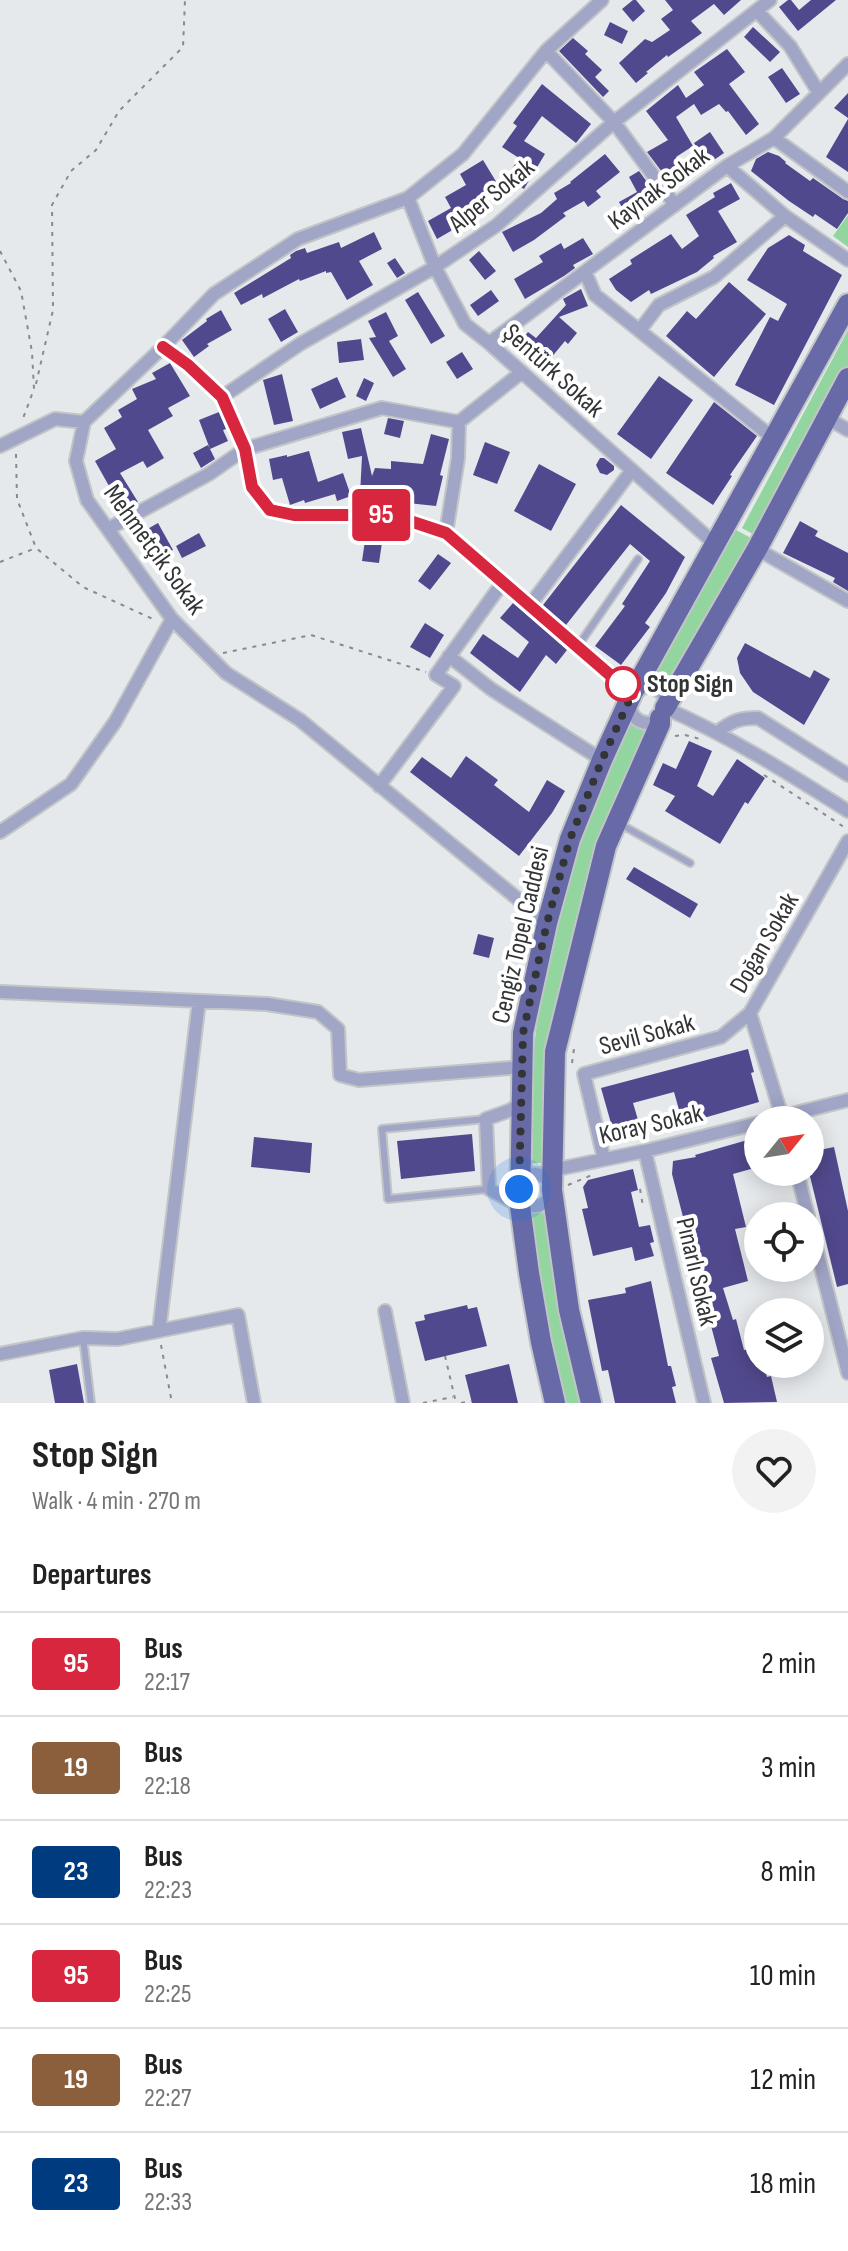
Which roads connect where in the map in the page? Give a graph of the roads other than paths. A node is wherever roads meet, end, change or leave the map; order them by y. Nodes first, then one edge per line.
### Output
1 (602, 0) edge
2 (764, 4) edge
3 (546, 51) junction
4 (848, 64) edge
5 (819, 93) junction
6 (614, 122) junction
7 (774, 138) junction
8 (727, 166) junction
9 (848, 192) edge
10 (408, 198) junction
11 (675, 205) junction
12 (785, 216) junction
13 (848, 260) edge
14 (435, 267) junction
15 (585, 272) junction
16 (848, 304) edge
17 (640, 330) junction
18 (489, 343) junction
19 (163, 347) junction
20 (522, 372) junction
21 (848, 378) edge
22 (222, 397) junction
23 (827, 418) junction
24 (84, 422) junction
25 (459, 422) junction
26 (848, 430) edge
27 (773, 438) junction
28 (0, 446) edge
29 (245, 449) junction
30 (632, 470) junction
31 (108, 529) junction
32 (446, 533) junction
33 (715, 544) junction
34 (757, 549) junction
35 (638, 559) dead end
36 (503, 582) junction
37 (848, 601) edge
38 (530, 605) junction
39 (170, 622) junction
40 (578, 646) junction
41 (449, 656) junction
42 (632, 694) junction
43 (665, 721) junction
44 (718, 732) junction
45 (602, 760) junction
46 (848, 775) edge
47 (379, 786) junction
48 (848, 811) edge
49 (617, 822) junction
50 (0, 832) edge
51 (845, 837) edge
52 (690, 863) dead end
53 (547, 923) junction
54 (0, 992) edge
55 (199, 1001) junction
56 (750, 1013) junction
57 (522, 1067) junction
58 (848, 1100) edge
59 (522, 1102) junction
60 (779, 1106) edge
61 (824, 1107) edge
62 (486, 1119) junction
63 (744, 1126) edge
64 (645, 1151) junction
65 (604, 1159) junction
66 (558, 1182) junction
67 (489, 1189) junction
68 (520, 1198) junction
69 (824, 1279) edge
70 (385, 1311) dead end
71 (159, 1331) junction
72 (83, 1338) junction
73 (0, 1354) edge
74 (848, 1373) edge
75 (91, 1403) edge
76 (254, 1403) edge
77 (403, 1403) edge
78 (555, 1403) edge
79 (591, 1403) edge
80 (704, 1403) edge

1 - 3 street
2 - 5 street
2 - 6 street, Alper Sokak
3 - 6 street
3 - 10 street
4 - 5 street, Kaynak Sokak
5 - 7 street, Kaynak Sokak
6 - 11 street
6 - 14 street, Alper Sokak
7 - 8 street, Kaynak Sokak
7 - 9 street
8 - 11 street, Kaynak Sokak
8 - 12 street
10 - 14 street, Şentürk Sokak
10 - 19 street
11 - 15 street, Kaynak Sokak
12 - 13 street
12 - 17 street
14 - 18 street, Şentürk Sokak
14 - 22 street, Alper Sokak
15 - 17 street
15 - 18 street, Kaynak Sokak
16 - 27 main road, Cengiz Topel Caddesi
17 - 27 street
18 - 20 street, Şentürk Sokak
19 - 22 street
19 - 24 street
20 - 25 street
20 - 30 street, Şentürk Sokak
21 - 23 main road
22 - 29 street
23 - 26 street
23 - 34 main road
24 - 28 street
24 - 31 street, Mehmetçik Sokak
25 - 29 street
25 - 32 street
27 - 33 main road, Cengiz Topel Caddesi
29 - 31 street
29 - 32 street
30 - 33 street, Şentürk Sokak
30 - 38 street
31 - 39 street, Mehmetçik Sokak
32 - 36 street
33 - 42 main road, Cengiz Topel Caddesi
34 - 37 street
34 - 43 main road
35 - 40 lane
36 - 38 street
36 - 41 street
38 - 40 street
39 - 47 street, Mehmetçik Sokak
39 - 50 street
40 - 42 street
41 - 45 street
41 - 47 street
42 - 43 street
42 - 43 street
42 - 45 main road, Cengiz Topel Caddesi
43 - 44 street
43 - 49 main road
44 - 46 street
44 - 48 street
45 - 53 main road, Cengiz Topel Caddesi
47 - 53 street, Mehmetçik Sokak
49 - 52 lane
49 - 66 main road
51 - 56 street, Doğan Sokak
53 - 57 main road, Cengiz Topel Caddesi
54 - 55 street
55 - 57 street
55 - 71 street
56 - 60 street, Doğan Sokak
56 - 65 street, Sevil Sokak
57 - 59 main road, Cengiz Topel Caddesi
58 - 61 street
59 - 62 street
59 - 68 main road, Cengiz Topel Caddesi
62 - 67 street
62 - 67 lane
63 - 64 street, Koray Sokak
64 - 65 street, Koray Sokak
64 - 80 street, Pınarlı Sokak
65 - 66 street, Koray Sokak
66 - 68 street
66 - 68 street, Koray Sokak
66 - 79 main road
67 - 68 street
68 - 78 main road, Cengiz Topel Caddesi
69 - 74 street
70 - 77 street
71 - 72 street
71 - 76 street
72 - 73 street
72 - 75 lane

